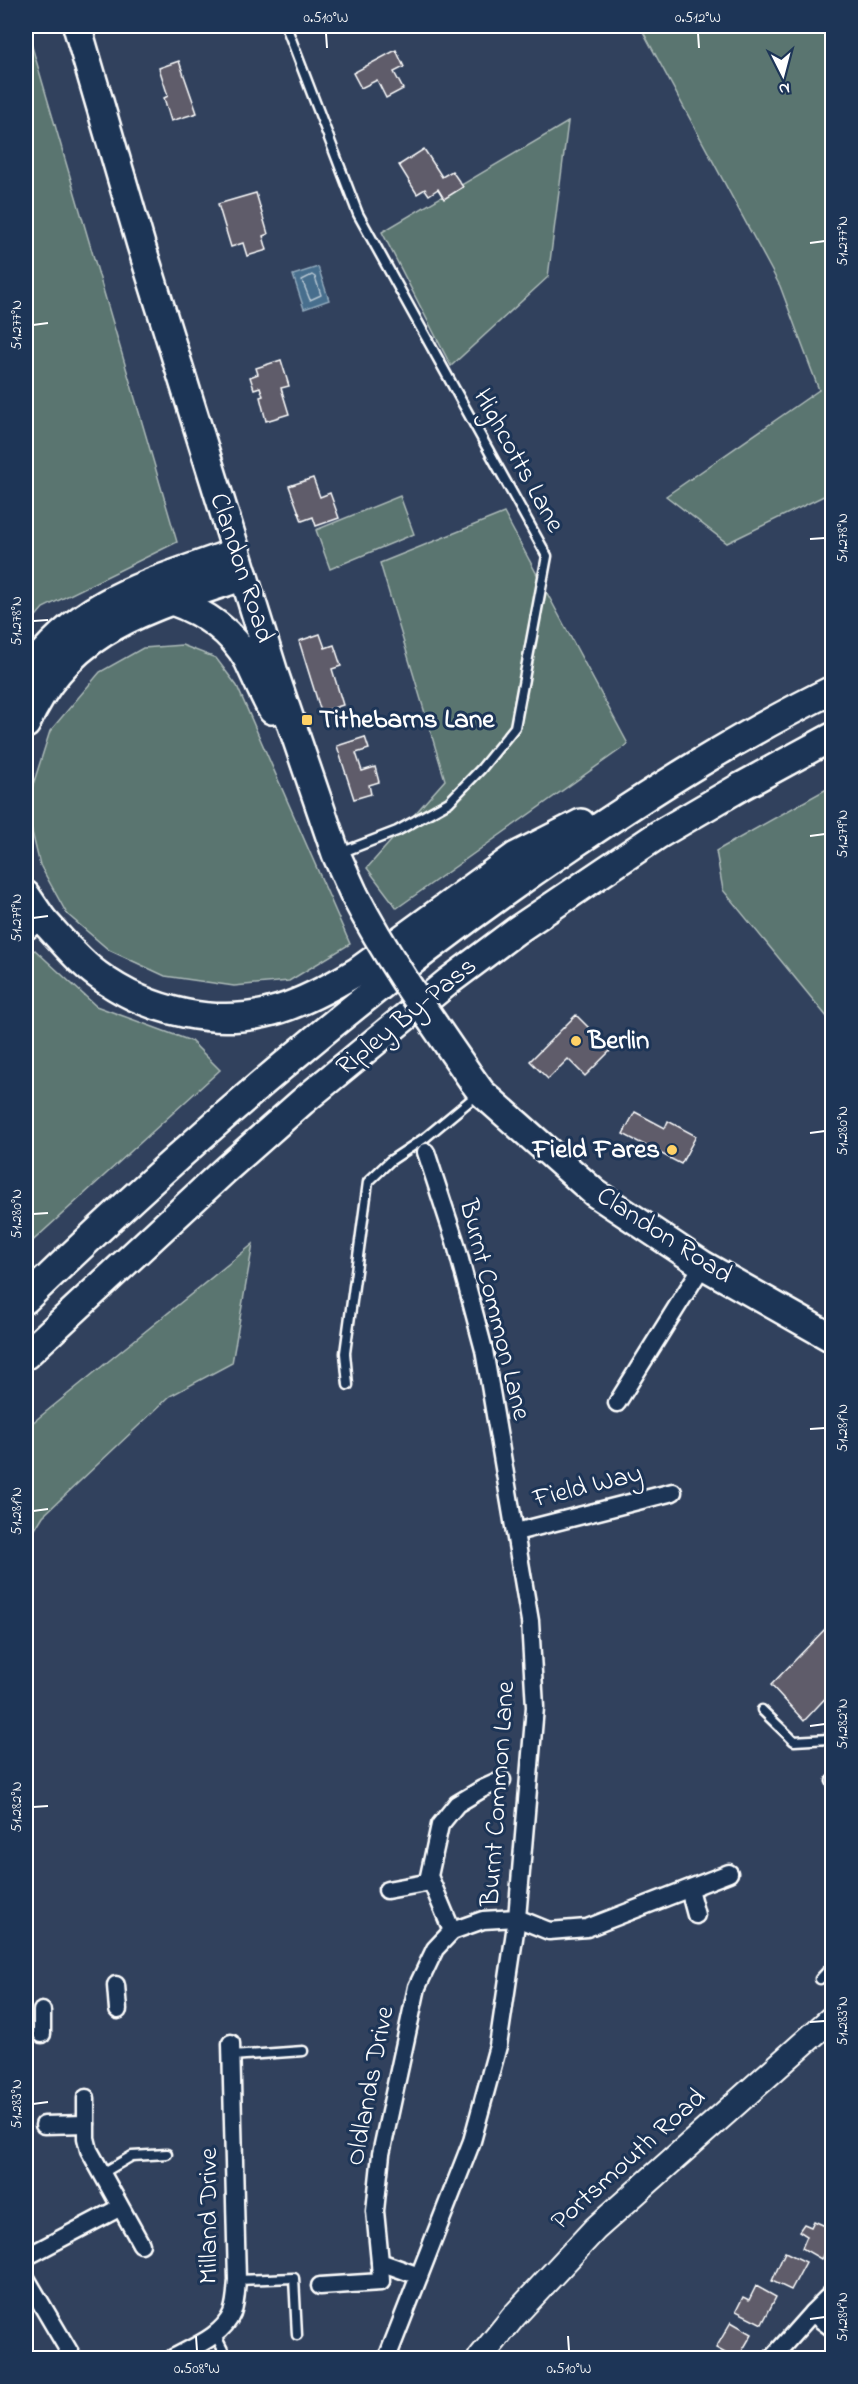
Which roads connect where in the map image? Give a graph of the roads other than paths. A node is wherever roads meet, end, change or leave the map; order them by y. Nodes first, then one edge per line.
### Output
1 (77, 26) edge
2 (286, 26) edge
3 (240, 564) junction
4 (172, 601) junction
5 (26, 675) edge
6 (832, 690) edge
7 (26, 724) edge
8 (832, 737) edge
9 (304, 763) junction
10 (638, 800) junction
11 (336, 854) junction
12 (26, 895) edge
13 (34, 926) edge
14 (477, 1087) junction
15 (426, 1145) junction
16 (703, 1265) junction
17 (26, 1299) edge
18 (832, 1338) edge
19 (26, 1354) edge
20 (348, 1385) dead end
21 (617, 1403) dead end
22 (673, 1492) dead end
23 (516, 1532) junction
24 (762, 1710) dead end
25 (832, 1736) edge
26 (502, 1780) dead end
27 (729, 1873) dead end
28 (431, 1882) junction
29 (689, 1888) junction
30 (387, 1890) dead end
31 (696, 1915) dead end
32 (517, 1918) junction
33 (452, 1931) junction
34 (832, 1966) edge
35 (820, 1979) dead end
36 (116, 1985) dead end
37 (118, 2010) dead end
38 (42, 2011) dead end
39 (832, 2018) edge
40 (42, 2034) dead end
41 (231, 2049) joint
42 (303, 2051) dead end
43 (86, 2098) dead end
44 (86, 2124) junction
45 (44, 2125) dead end
46 (167, 2154) dead end
47 (101, 2174) junction
48 (119, 2208) junction
49 (141, 2244) dead end
50 (26, 2257) edge
51 (380, 2262) junction
52 (419, 2276) junction
53 (26, 2278) edge
54 (237, 2280) junction
55 (320, 2286) dead end
56 (832, 2293) edge
57 (812, 2313) junction
58 (832, 2328) edge
59 (215, 2334) junction
60 (297, 2334) dead end
61 (73, 2358) edge
62 (173, 2358) edge
63 (228, 2358) edge
64 (387, 2358) edge
65 (480, 2358) edge
66 (772, 2358) edge

1 - 3 main road, Clandon Road
2 - 11 lane, Highcotts Lane
3 - 4 main road
3 - 5 main road
3 - 9 main road, Clandon Road
4 - 7 main road
4 - 9 main road
6 - 10 main road, Ripley By-Pass
8 - 19 main road, Ripley By-Pass
9 - 11 main road, Clandon Road
10 - 13 main road
10 - 17 main road, Ripley By-Pass
11 - 14 main road, Clandon Road, bridge
12 - 13 main road
14 - 15 lane
14 - 16 main road, Clandon Road
15 - 20 lane
15 - 23 street, Burnt Common Lane
16 - 18 main road, Clandon Road
16 - 21 street
22 - 23 street, Field Way
23 - 32 street, Burnt Common Lane
24 - 25 lane
26 - 28 street
27 - 29 street
28 - 30 street
28 - 33 street
29 - 31 street
29 - 32 street
32 - 33 street, Oldlands Drive
32 - 52 street, Burnt Common Lane
33 - 51 street, Oldlands Drive
34 - 35 lane
36 - 37 street
38 - 40 street
39 - 65 main road, Portsmouth Road
41 - 42 lane
41 - 54 street, Milland Drive
43 - 44 street
44 - 45 street
44 - 47 street
46 - 47 lane
47 - 48 street
48 - 49 street
48 - 50 street
51 - 52 street
51 - 55 street, Oldlands Drive
52 - 64 street, Burnt Common Lane
53 - 61 street
54 - 59 street, Milland Drive
54 - 60 lane
56 - 57 street
57 - 58 street
57 - 66 street
59 - 62 street, Milland Drive
59 - 63 lane

